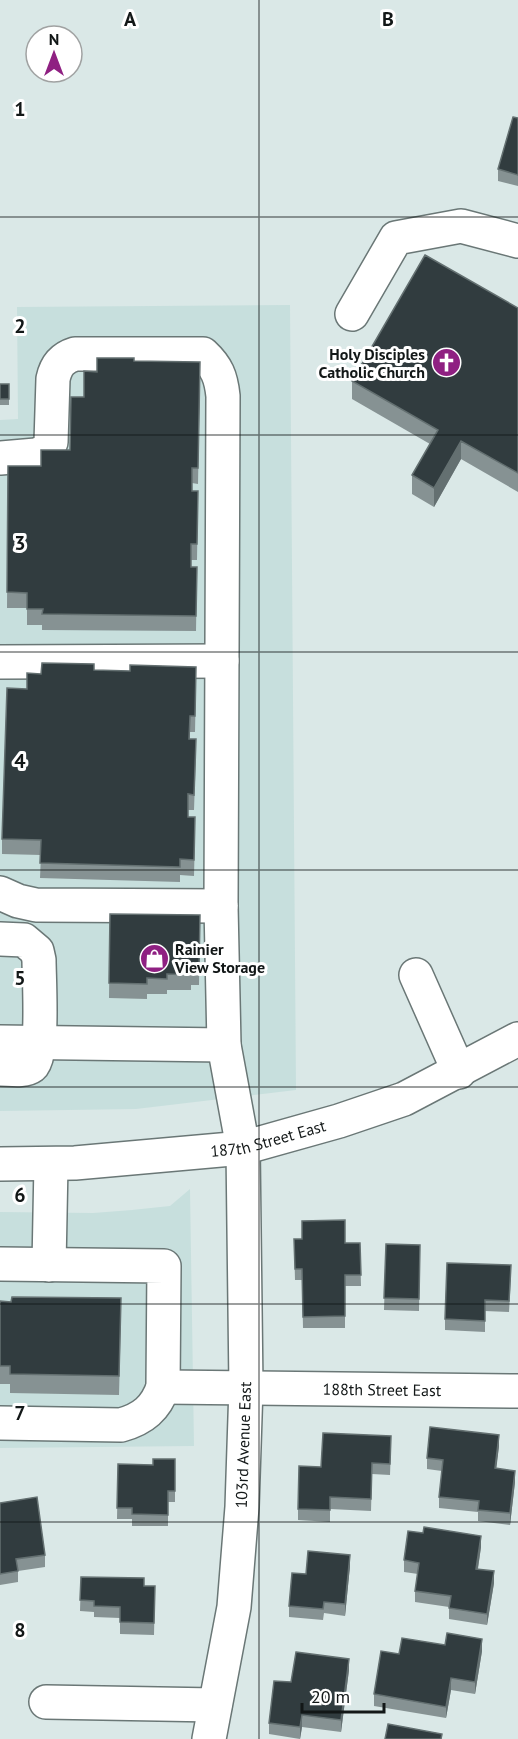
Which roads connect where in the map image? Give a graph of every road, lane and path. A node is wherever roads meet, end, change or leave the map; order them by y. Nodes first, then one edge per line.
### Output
1 (518, 241) edge
2 (352, 314) dead end
3 (0, 458) edge
4 (0, 662) edge
5 (222, 662) junction
6 (0, 893) edge
7 (221, 906) junction
8 (0, 939) edge
9 (416, 975) dead end
10 (518, 1040) edge
11 (0, 1042) edge
12 (39, 1042) junction
13 (224, 1045) junction
14 (0, 1069) edge
15 (459, 1071) junction
16 (243, 1148) junction
17 (0, 1164) edge
18 (51, 1164) junction
19 (0, 1264) edge
20 (49, 1265) junction
21 (163, 1387) junction
22 (246, 1387) junction
23 (518, 1391) edge
24 (0, 1402) edge
25 (0, 1423) edge
26 (64, 1424) junction
27 (46, 1702) dead end
28 (215, 1705) junction
29 (209, 1739) edge

1 - 2 street
3 - 5 street, 103rd Avenue East
4 - 5 street
5 - 7 street, 103rd Avenue East
6 - 7 street
7 - 13 street, 103rd Avenue East
8 - 12 street
9 - 15 street
10 - 15 street, 187th Street East
11 - 12 street
12 - 13 street
12 - 14 street
13 - 16 street, 103rd Avenue East
15 - 16 street, 187th Street East
16 - 18 street, 187th Street East
16 - 22 street, 103rd Avenue East
17 - 18 street, 187th Street East
18 - 20 street
19 - 20 street
20 - 21 street
21 - 22 street, 188th Street East
21 - 26 street
22 - 23 street, 188th Street East
22 - 28 street, 103rd Avenue East
24 - 26 street
25 - 26 street
27 - 28 street
28 - 29 street, 103rd Avenue East

